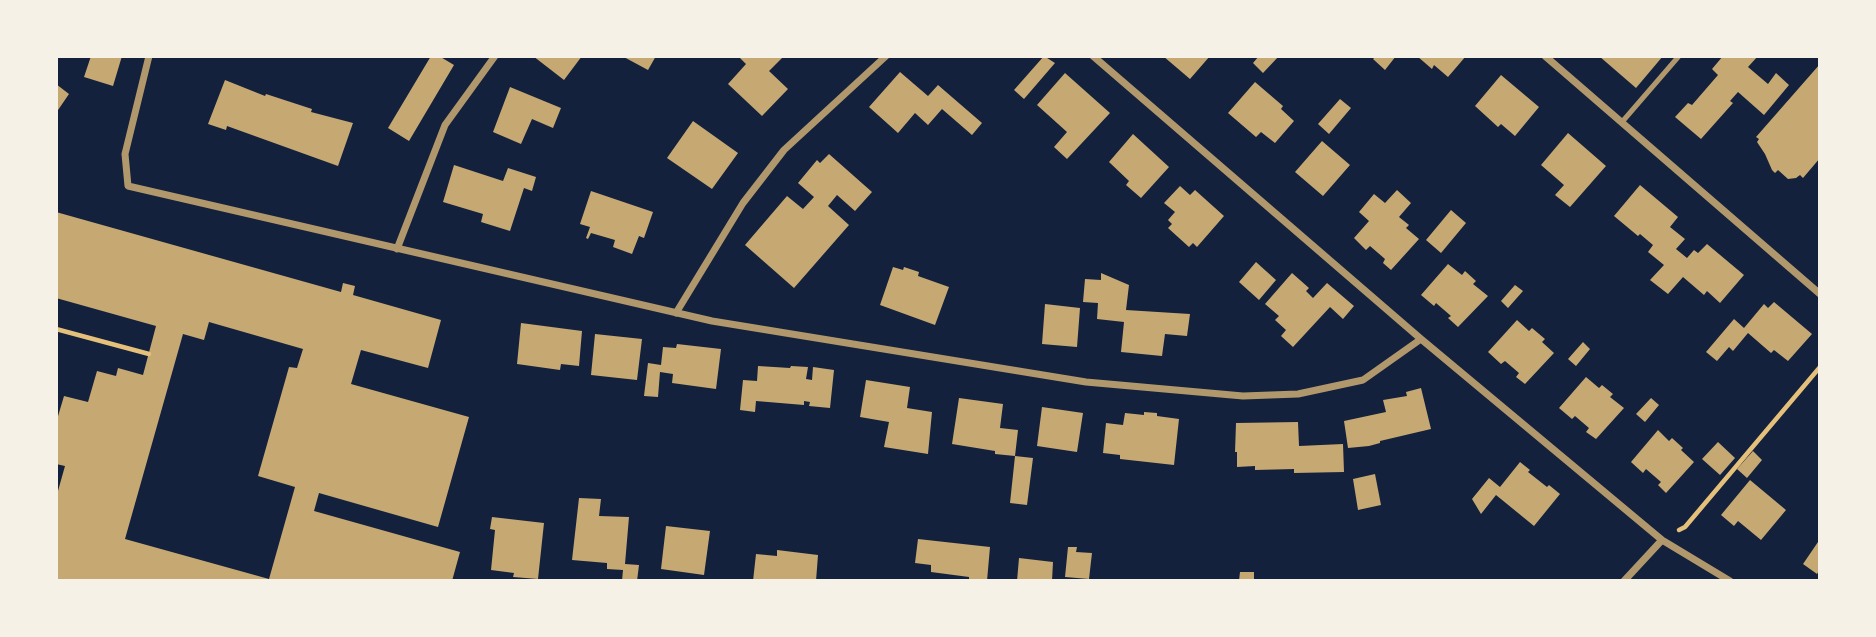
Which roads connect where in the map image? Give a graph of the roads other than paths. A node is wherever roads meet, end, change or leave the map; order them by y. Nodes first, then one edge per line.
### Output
1 (149, 56) edge
2 (495, 56) edge
3 (886, 56) edge
4 (1093, 56) edge
5 (1545, 56) edge
6 (1679, 56) edge
7 (1622, 122) junction
8 (397, 249) junction
9 (1820, 294) edge
10 (676, 313) junction
11 (1421, 339) junction
12 (1662, 540) junction
13 (1625, 581) edge
14 (1730, 581) edge

1 - 8 street
2 - 8 street
3 - 10 street
4 - 11 street
5 - 7 street
6 - 7 lane
7 - 9 street
8 - 10 street
10 - 11 street
11 - 12 street
12 - 13 street
12 - 14 street

